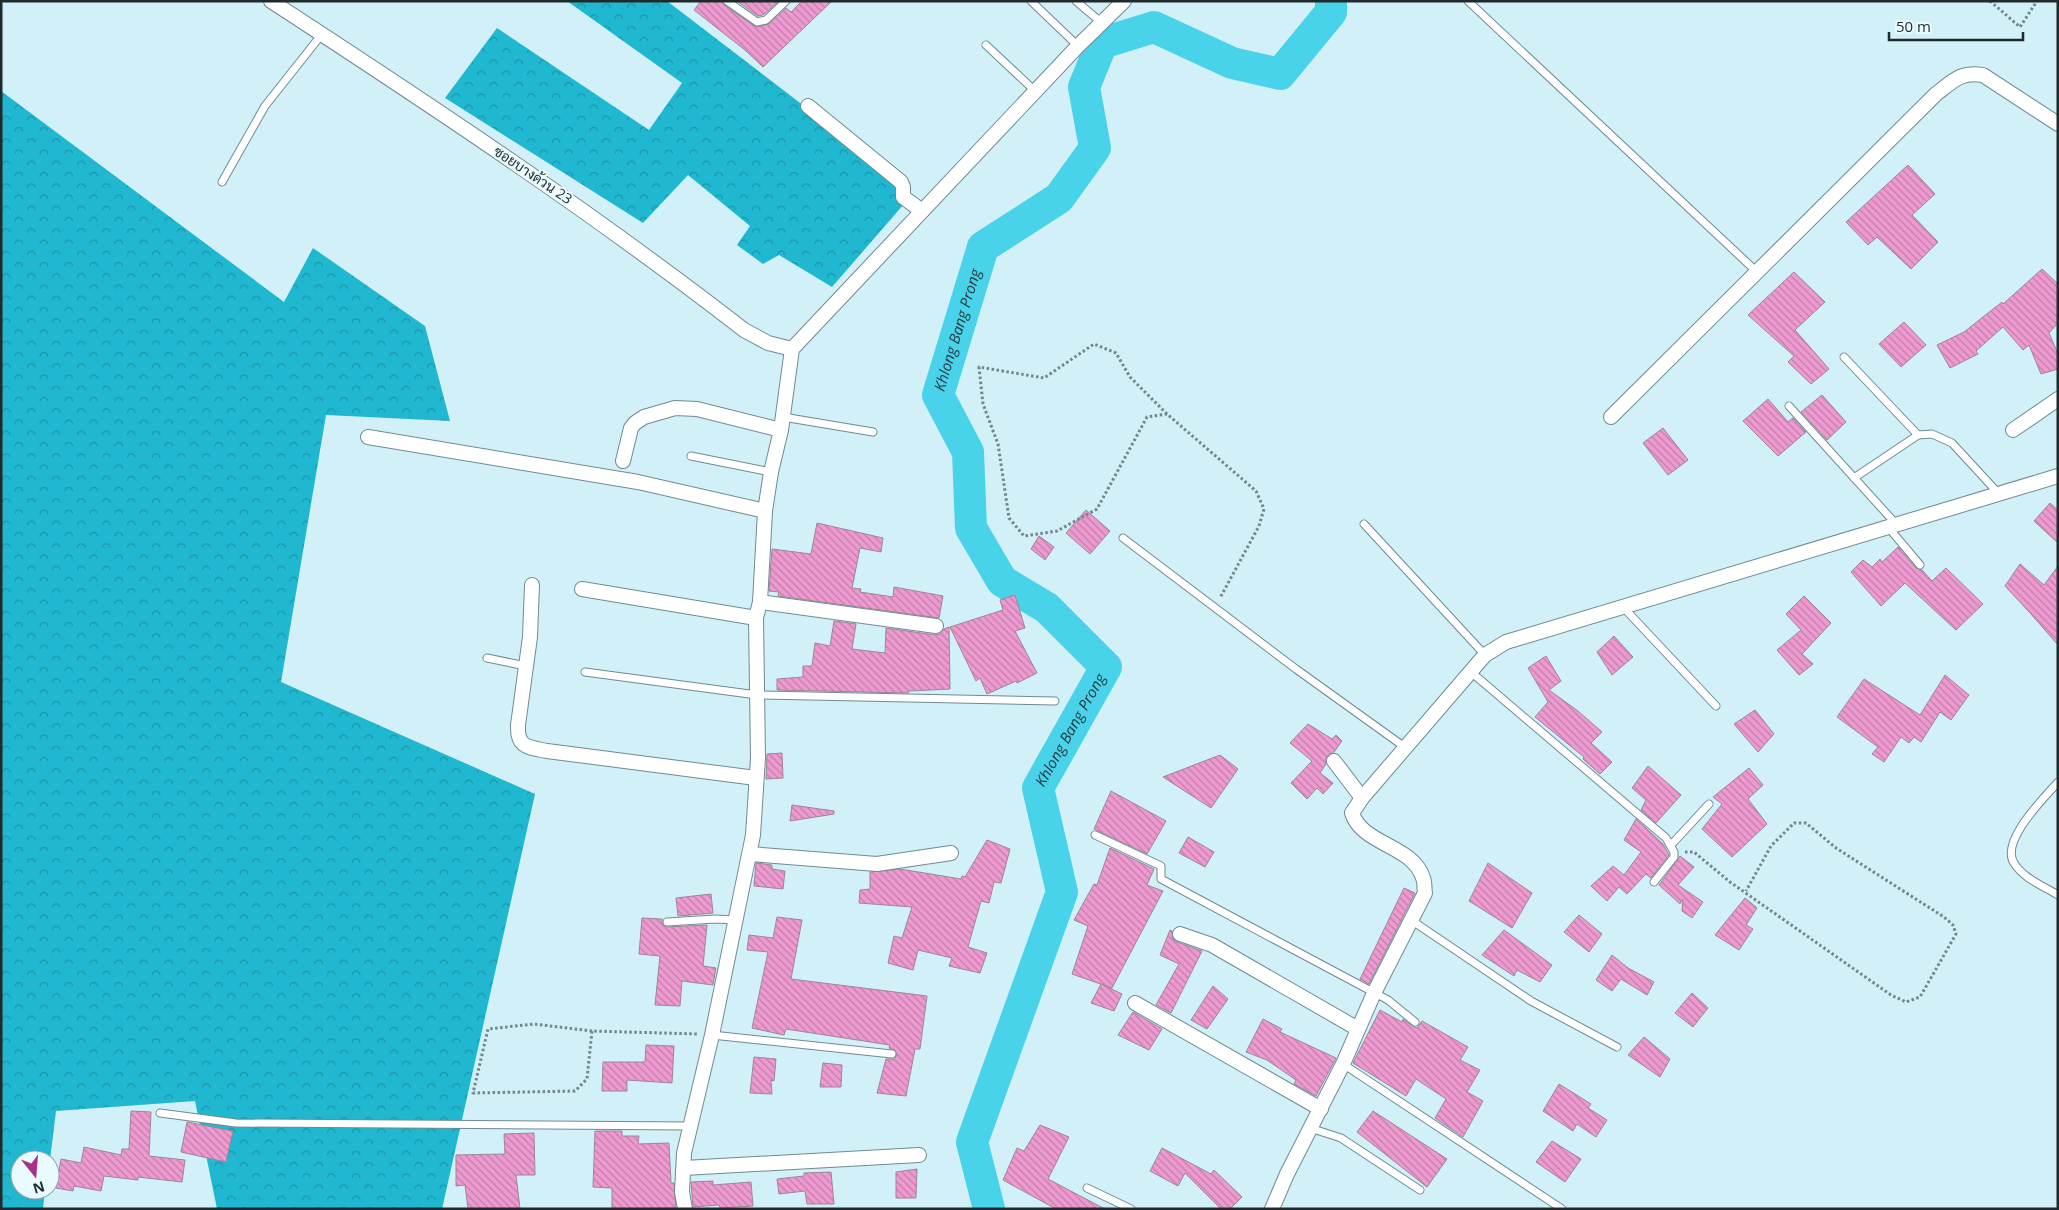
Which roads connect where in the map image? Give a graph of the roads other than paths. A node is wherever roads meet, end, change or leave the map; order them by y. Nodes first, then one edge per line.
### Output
1 (271, 1) edge
2 (727, 1) edge
3 (786, 1) edge
4 (1031, 1) edge
5 (1076, 1) edge
6 (1124, 1) edge
7 (1468, 1) edge
8 (1102, 24) junction
9 (322, 34) junction
10 (986, 45) dead end
11 (1078, 46) junction
12 (1036, 91) junction
13 (808, 106) dead end
14 (2058, 124) edge
15 (222, 182) dead end
16 (922, 211) junction
17 (1757, 272) junction
18 (792, 349) junction
19 (1844, 357) dead end
20 (2058, 399) edge
21 (1789, 406) dead end
22 (1612, 417) dead end
23 (782, 424) junction
24 (2013, 430) dead end
25 (873, 432) dead end
26 (1918, 435) junction
27 (368, 437) dead end
28 (691, 456) dead end
29 (623, 461) dead end
30 (771, 472) junction
31 (2058, 476) edge
32 (1854, 478) junction
33 (1999, 494) junction
34 (764, 511) junction
35 (1364, 524) dead end
36 (1892, 526) junction
37 (1123, 538) dead end
38 (1920, 565) dead end
39 (532, 585) dead end
40 (582, 590) dead end
41 (760, 602) junction
42 (1623, 607) junction
43 (756, 618) junction
44 (936, 626) dead end
45 (1485, 655) junction
46 (487, 658) dead end
47 (526, 666) junction
48 (585, 672) dead end
49 (1471, 672) junction
50 (757, 695) junction
51 (1055, 701) dead end
52 (1716, 706) dead end
53 (1406, 748) junction
54 (1334, 761) dead end
55 (756, 778) junction
56 (2058, 782) edge
57 (1362, 798) junction
58 (1709, 804) dead end
59 (1095, 835) dead end
60 (1673, 848) junction
61 (951, 852) dead end
62 (750, 854) junction
63 (1654, 882) dead end
64 (2058, 895) edge
65 (736, 920) junction
66 (1411, 920) junction
67 (666, 922) dead end
68 (1180, 934) dead end
69 (1374, 993) junction
70 (1135, 1003) dead end
71 (1415, 1022) dead end
72 (1358, 1029) junction
73 (712, 1035) junction
74 (1617, 1047) dead end
75 (892, 1054) dead end
76 (1344, 1064) junction
77 (1321, 1109) junction
78 (160, 1113) dead end
79 (691, 1126) junction
80 (1310, 1128) junction
81 (919, 1155) dead end
82 (684, 1168) junction
83 (1087, 1188) dead end
84 (1420, 1190) dead end
85 (685, 1209) edge
86 (1131, 1209) edge
87 (1272, 1209) edge
88 (1562, 1209) edge

1 - 9 street, ซอยบางด้วน 23
2 - 3 lane
4 - 11 lane
5 - 8 lane
6 - 8 street
7 - 17 lane
8 - 11 street
9 - 15 lane
9 - 18 street, ซอยบางด้วน 23
10 - 12 lane
11 - 12 street
12 - 16 street
13 - 16 street
14 - 17 street
16 - 18 street
17 - 22 street
18 - 23 street
19 - 26 lane
20 - 24 street
21 - 32 lane
23 - 25 lane
23 - 29 street
23 - 30 street
26 - 32 lane
26 - 33 lane
27 - 34 street
28 - 30 lane
30 - 34 street
31 - 33 street
32 - 36 lane
33 - 36 street
34 - 41 street
35 - 45 lane
36 - 38 lane
36 - 42 street
37 - 53 lane
39 - 47 street
40 - 43 street
41 - 43 street
41 - 44 street
42 - 45 street
42 - 52 lane
43 - 50 street
45 - 49 street
46 - 47 lane
47 - 55 street
48 - 50 lane
49 - 53 street
49 - 60 lane
50 - 51 lane
50 - 55 street
53 - 57 street
54 - 57 street
55 - 62 street
56 - 64 lane
57 - 66 street
58 - 60 lane
59 - 69 lane
60 - 63 lane
61 - 62 street
62 - 65 street
65 - 67 lane
65 - 73 street
66 - 69 street
66 - 74 lane
68 - 72 street
69 - 71 lane
69 - 72 street
70 - 77 street
72 - 76 street
73 - 75 lane
73 - 79 street
76 - 77 street
76 - 88 lane
77 - 80 street
78 - 79 lane
79 - 82 street
80 - 84 lane
80 - 87 street
81 - 82 street
82 - 85 street
83 - 86 lane

